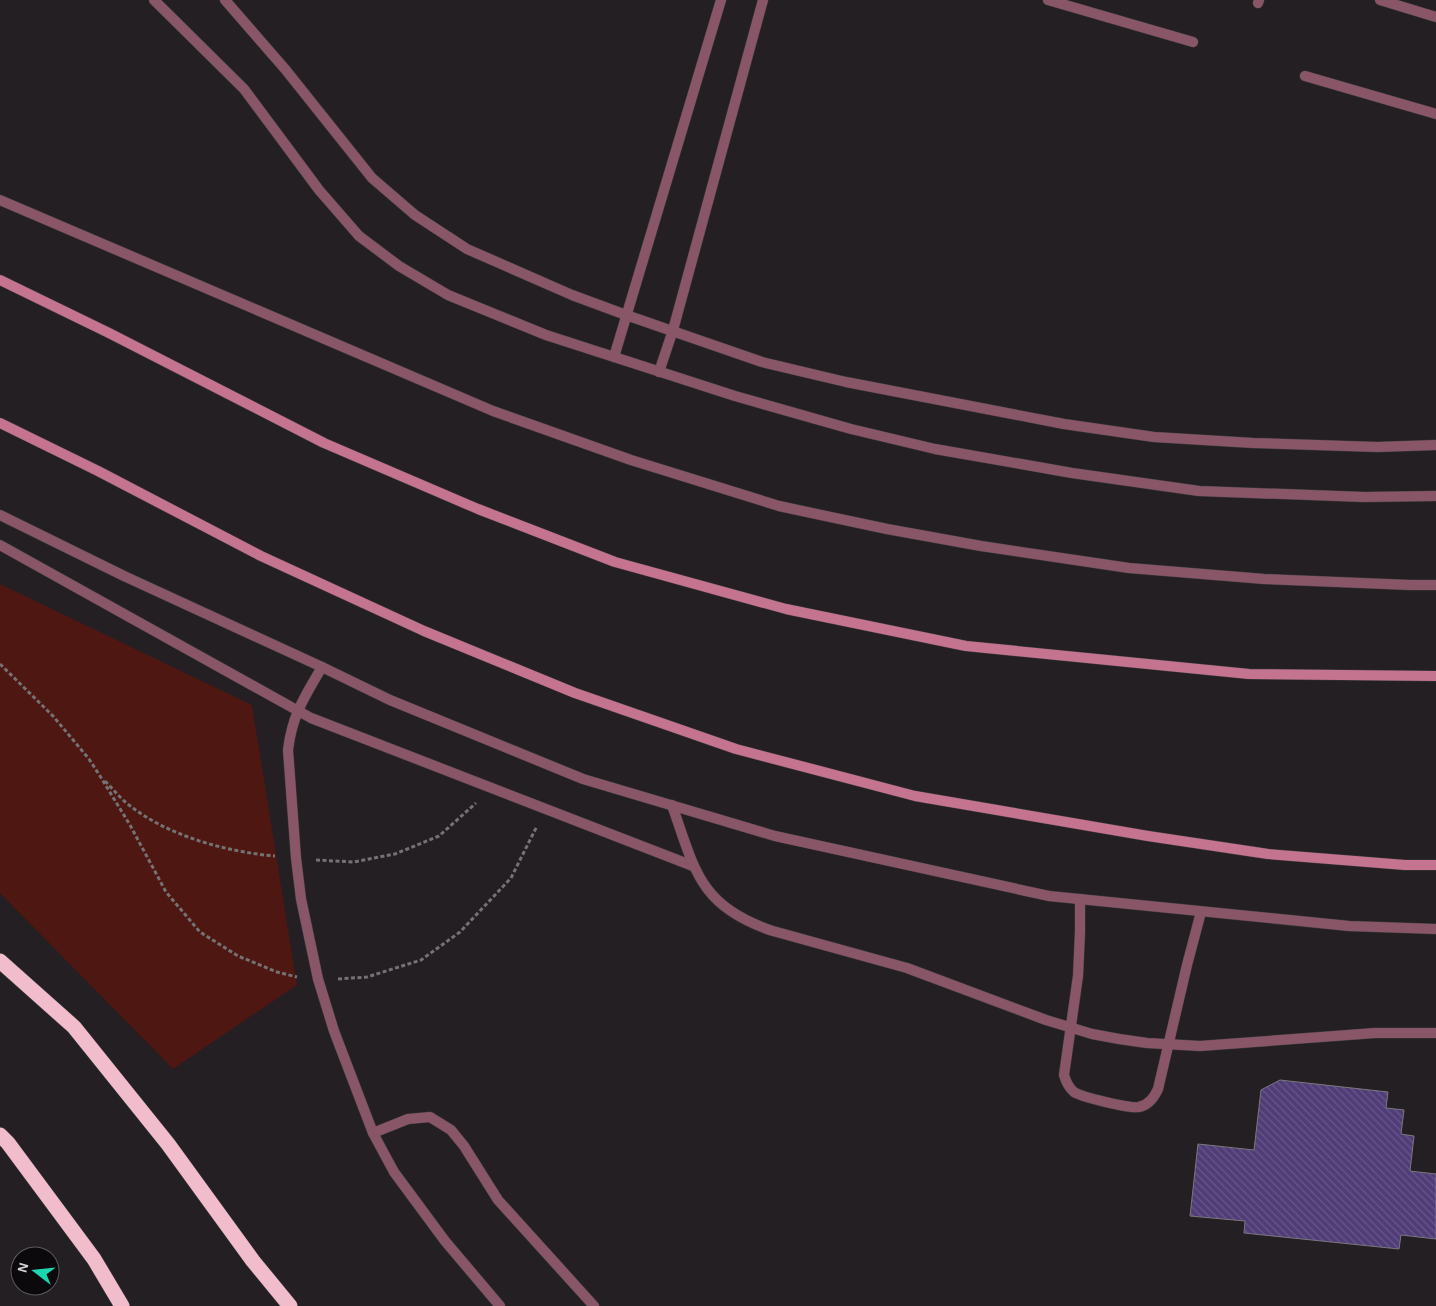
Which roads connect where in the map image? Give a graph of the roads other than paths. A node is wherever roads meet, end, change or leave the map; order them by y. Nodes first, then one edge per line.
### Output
1 (154, 0) edge
2 (225, 0) edge
3 (721, 0) edge
4 (763, 0) edge
5 (1048, 0) edge
6 (1380, 0) edge
7 (1436, 17) edge
8 (1193, 42) dead end
9 (1305, 76) dead end
10 (1436, 114) edge
11 (0, 200) edge
12 (0, 280) edge
13 (626, 315) junction
14 (673, 330) junction
15 (614, 357) junction
16 (660, 372) junction
17 (0, 423) edge
18 (1436, 445) edge
19 (1436, 496) edge
20 (0, 515) edge
21 (0, 545) edge
22 (1436, 585) edge
23 (322, 667) junction
24 (1436, 676) edge
25 (297, 711) junction
26 (672, 805) junction
27 (693, 866) junction
28 (1436, 866) edge
29 (1080, 899) junction
30 (1202, 912) junction
31 (1436, 929) edge
32 (0, 961) edge
33 (1071, 1028) junction
34 (1436, 1033) edge
35 (1169, 1045) junction
36 (373, 1133) junction
37 (0, 1136) edge
38 (122, 1306) edge
39 (290, 1306) edge
40 (500, 1306) edge
41 (594, 1306) edge

1 - 15 street
2 - 13 street
3 - 13 street
4 - 14 street
5 - 8 street
6 - 7 street
9 - 10 street
11 - 22 street
12 - 24 street
13 - 14 street
13 - 15 street
14 - 16 street
14 - 18 street
15 - 16 street
16 - 19 street
17 - 28 street
20 - 23 street
21 - 25 street
23 - 25 street
23 - 26 street
25 - 27 street
25 - 36 street
26 - 27 street
26 - 29 street
27 - 33 street
29 - 30 street
29 - 33 street
30 - 31 street
30 - 35 street
32 - 39 highway
33 - 35 street
33 - 35 street
34 - 35 street
36 - 40 street
36 - 41 street
37 - 38 highway

